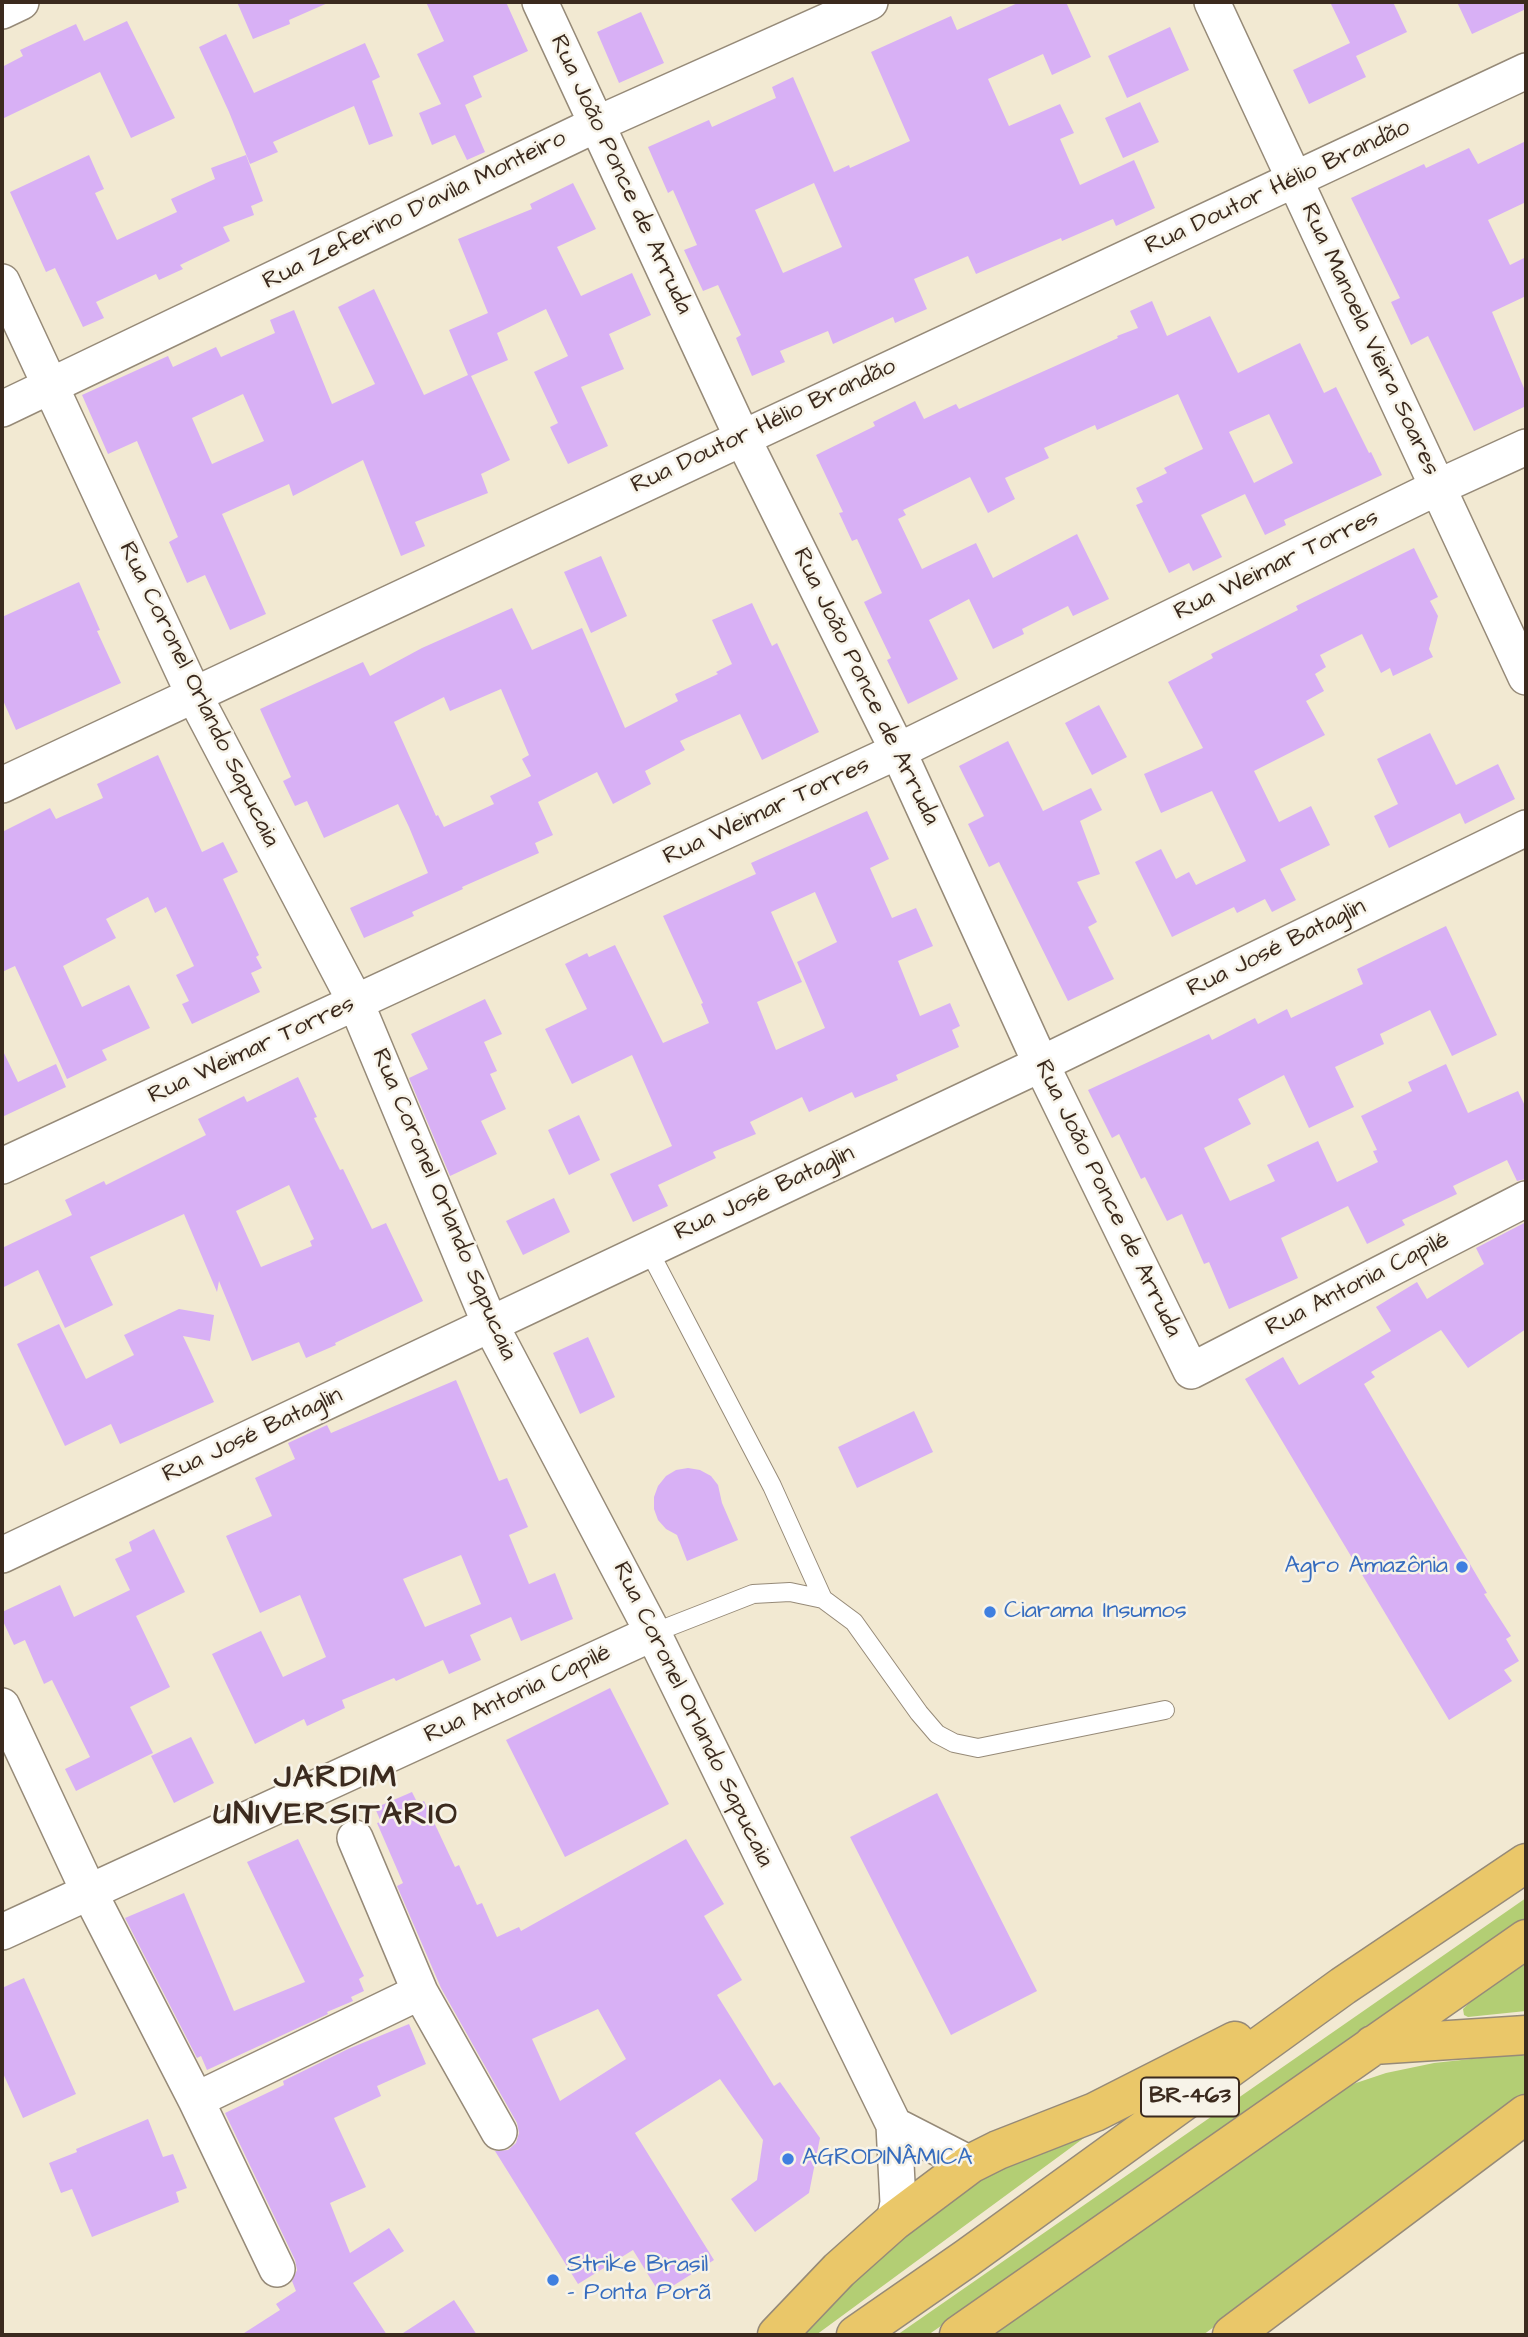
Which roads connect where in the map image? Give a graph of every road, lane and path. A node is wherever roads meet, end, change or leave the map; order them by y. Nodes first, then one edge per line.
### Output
1 (21, 2) edge
2 (540, 2) edge
3 (870, 2) edge
4 (1212, 2) edge
5 (2, 11) edge
6 (1526, 71) edge
7 (597, 124) junction
8 (1296, 180) junction
9 (2, 282) edge
10 (49, 387) junction
11 (2, 409) edge
12 (742, 437) junction
13 (1526, 447) edge
14 (1437, 488) junction
15 (1526, 677) edge
16 (194, 695) junction
17 (898, 751) junction
18 (2, 785) edge
19 (1526, 828) edge
20 (356, 1003) junction
21 (1041, 1064) junction
22 (2, 1166) edge
23 (1526, 1199) edge
24 (648, 1250) junction
25 (490, 1324) junction
26 (1191, 1371) joint
27 (2, 1555) edge
28 (823, 1599) junction
29 (653, 1633) junction
30 (2, 1706) edge
31 (1165, 1710) dead end
32 (355, 1838) dead end
33 (1526, 1863) edge
34 (89, 1892) junction
35 (2, 1932) edge
36 (1526, 1939) edge
37 (1343, 1986) junction
38 (420, 1992) junction
39 (1526, 2035) edge
40 (1373, 2045) junction
41 (196, 2099) junction
42 (1526, 2114) edge
43 (894, 2125) junction
44 (499, 2132) dead end
45 (970, 2164) junction
46 (894, 2221) junction
47 (277, 2269) dead end
48 (777, 2335) edge
49 (856, 2335) edge
50 (959, 2335) edge
51 (1232, 2335) edge

1 - 5 street
2 - 7 street, Rua João Ponce de Arruda
3 - 7 street, Rua Zeferino D'avila Monteiro
4 - 8 street, Rua Manoela Vieira Soares
6 - 8 street, Rua Doutor Hélio Brandão
7 - 10 street, Rua Zeferino D'avila Monteiro
7 - 12 street, Rua João Ponce de Arruda
8 - 12 street, Rua Doutor Hélio Brandão
8 - 14 street, Rua Manoela Vieira Soares
9 - 10 street, Rua Coronel Orlando Sapucaia
10 - 11 street, Rua Zeferino D'avila Monteiro
10 - 16 street, Rua Coronel Orlando Sapucaia
12 - 16 street, Rua Doutor Hélio Brandão
12 - 17 street, Rua João Ponce de Arruda
13 - 14 street, Rua Weimar Torres
14 - 15 street, Rua Manoela Vieira Soares
14 - 17 street, Rua Weimar Torres
16 - 18 street, Rua Doutor Hélio Brandão
16 - 20 street, Rua Coronel Orlando Sapucaia
17 - 20 street, Rua Weimar Torres
17 - 21 street, Rua João Ponce de Arruda
19 - 21 street, Rua José Bataglin
20 - 22 street, Rua Weimar Torres
20 - 25 street, Rua Coronel Orlando Sapucaia
21 - 24 street, Rua José Bataglin
21 - 26 street, Rua João Ponce de Arruda
23 - 26 street, Rua Antonia Capilé
24 - 25 street, Rua José Bataglin
24 - 28 lane
25 - 27 street, Rua José Bataglin
25 - 29 street, Rua Coronel Orlando Sapucaia
28 - 29 lane
28 - 31 lane
29 - 34 street, Rua Antonia Capilé
29 - 43 street, Rua Coronel Orlando Sapucaia
30 - 34 street
32 - 38 street
33 - 37 main road, BR-463
34 - 35 street, Rua Antonia Capilé
34 - 41 street
36 - 40 main road, BR-463
37 - 45 main road
37 - 49 main road, BR-463
38 - 41 street
38 - 44 street
39 - 40 main road
40 - 50 main road, BR-463
41 - 47 street
42 - 51 main road
43 - 45 street
43 - 46 street
45 - 46 main road
46 - 48 main road

